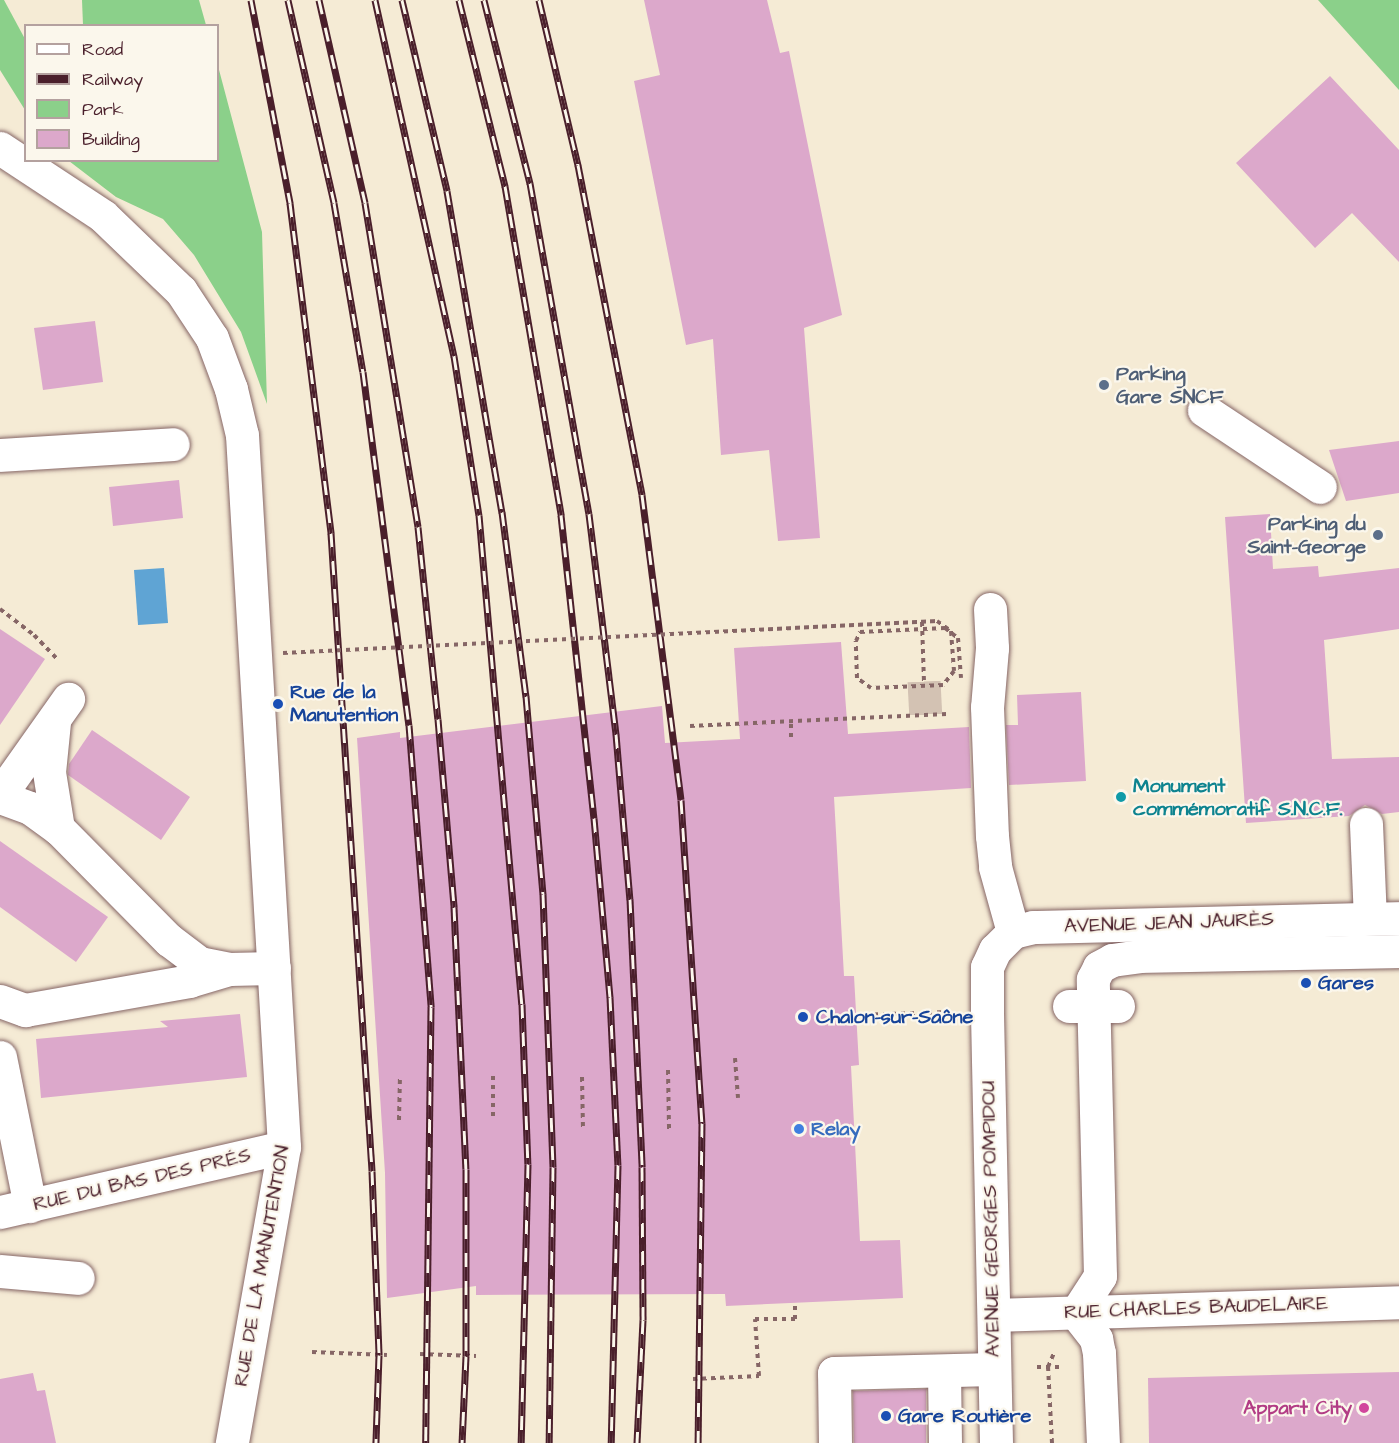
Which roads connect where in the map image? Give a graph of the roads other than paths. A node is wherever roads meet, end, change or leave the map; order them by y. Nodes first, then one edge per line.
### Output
1 (0, 148) edge
2 (1204, 410) dead end
3 (173, 444) dead end
4 (0, 455) edge
5 (1320, 487) dead end
6 (990, 609) dead end
7 (964, 695) road end
8 (971, 790) dead end
9 (0, 796) edge
10 (1366, 824) dead end
11 (58, 828) junction
12 (1384, 918) edge
13 (1013, 932) junction
14 (1399, 951) edge
15 (274, 968) junction
16 (229, 969) junction
17 (0, 1000) edge
18 (0, 1057) edge
19 (285, 1147) junction
20 (15, 1209) edge
21 (0, 1271) edge
22 (78, 1278) dead end
23 (1399, 1302) edge
24 (1076, 1313) junction
25 (994, 1315) junction
26 (994, 1369) junction
27 (944, 1371) junction
28 (232, 1443) edge
29 (835, 1443) edge
30 (945, 1443) edge
31 (996, 1443) edge
32 (1103, 1443) edge

1 - 15 street, RUE DE LA MANUTENTION
2 - 5 street
3 - 4 street
6 - 13 street
7 - 8 street
9 - 11 street
9 - 11 street
10 - 12 street
11 - 16 street
12 - 13 street, AVENUE JEAN JAURÈS
13 - 25 street, AVENUE GEORGES POMPIDOU
14 - 24 street, AVENUE JEAN JAURÈS
15 - 16 street
15 - 19 street, RUE DE LA MANUTENTION
16 - 17 street
18 - 20 street
19 - 20 street, RUE DU BAS DES PRÉS
19 - 28 street, RUE DE LA MANUTENTION
21 - 22 street
23 - 24 street, RUE CHARLES BAUDELAIRE
24 - 25 street, RUE CHARLES BAUDELAIRE
24 - 32 street
25 - 26 street, AVENUE GEORGES POMPIDOU
26 - 27 street
26 - 31 street, AVENUE GEORGES POMPIDOU
27 - 29 street
27 - 30 street

